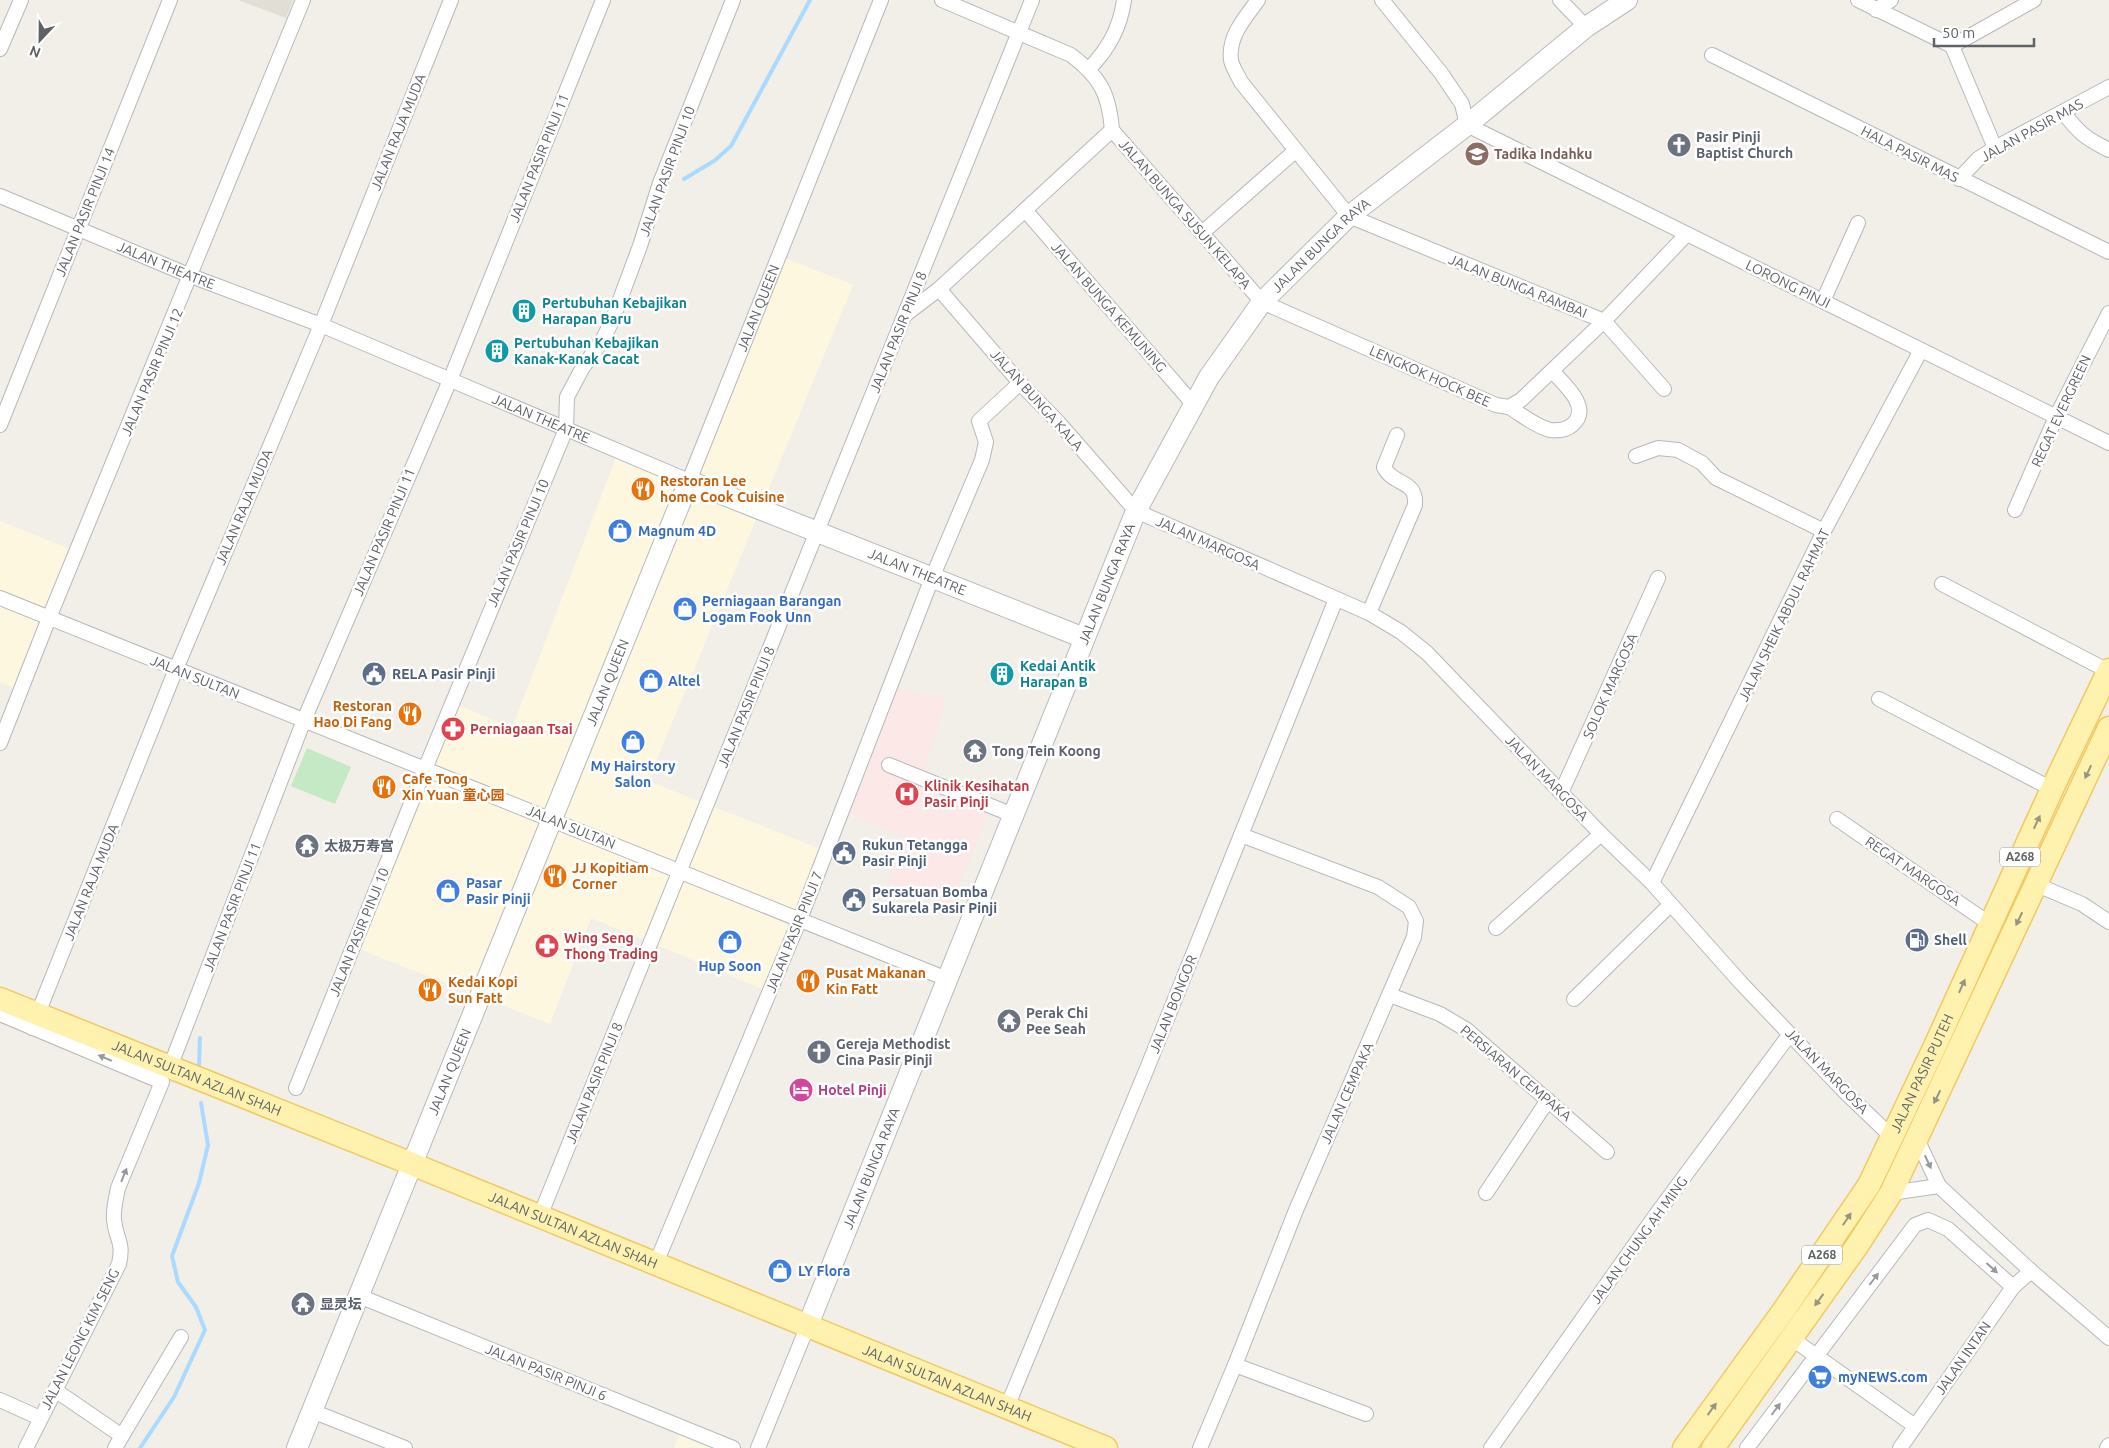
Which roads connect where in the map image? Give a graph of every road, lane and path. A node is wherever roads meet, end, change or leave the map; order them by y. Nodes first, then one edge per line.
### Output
1 (20, 0) edge
2 (170, 0) edge
3 (303, 0) edge
4 (451, 0) edge
5 (603, 0) edge
6 (733, 0) edge
7 (881, 0) edge
8 (942, 0) edge
9 (1032, 0) edge
10 (1124, 0) edge
11 (1258, 0) edge
12 (1382, 0) edge
13 (1560, 0) edge
14 (1627, 0) edge
15 (1858, 0) edge
16 (1891, 0) edge
17 (2034, 0) edge
18 (1876, 10) junction
19 (1586, 27) junction
20 (1019, 31) junction
21 (1952, 46) junction
22 (0, 49) edge
23 (1712, 54) dead end
24 (1089, 69) junction
25 (2109, 87) edge
26 (2063, 112) junction
27 (1468, 125) junction
28 (1112, 130) junction
29 (1995, 148) junction
30 (2109, 150) edge
31 (1295, 151) junction
32 (1959, 179) junction
33 (0, 196) edge
34 (1024, 210) junction
35 (1349, 216) junction
36 (1858, 222) dead end
37 (78, 229) junction
38 (1202, 233) junction
39 (1687, 234) junction
40 (2109, 252) edge
41 (191, 276) junction
42 (939, 289) junction
43 (1822, 301) junction
44 (1262, 302) junction
45 (2109, 313) edge
46 (905, 315) junction
47 (1604, 321) junction
48 (321, 325) junction
49 (1921, 350) junction
50 (1552, 371) junction
51 (450, 380) junction
52 (1020, 383) junction
53 (1664, 389) dead end
54 (1194, 405) junction
55 (1509, 406) junction
56 (2056, 417) junction
57 (0, 425) edge
58 (566, 429) junction
59 (1397, 435) dead end
60 (2109, 443) edge
61 (1636, 456) dead end
62 (689, 481) junction
63 (2016, 510) dead end
64 (1136, 511) junction
65 (1824, 531) junction
66 (816, 532) junction
67 (932, 578) junction
68 (1658, 578) dead end
69 (1942, 584) dead end
70 (0, 598) edge
71 (1336, 599) junction
72 (1369, 613) junction
73 (50, 618) junction
74 (1084, 638) junction
75 (176, 669) junction
76 (2109, 671) edge
77 (1880, 699) dead end
78 (304, 720) junction
79 (2109, 728) edge
80 (0, 744) edge
81 (889, 765) dead end
82 (425, 769) junction
83 (2052, 789) junction
84 (1561, 793) junction
85 (1013, 815) junction
86 (1837, 819) dead end
87 (552, 820) junction
88 (1601, 834) junction
89 (1240, 836) junction
90 (680, 871) junction
91 (1652, 883) junction
92 (2035, 884) junction
93 (1670, 905) junction
94 (800, 919) junction
95 (2109, 922) edge
96 (1990, 924) junction
97 (1496, 928) dead end
98 (947, 978) junction
99 (1390, 995) junction
100 (0, 999) edge
101 (1574, 999) dead end
102 (0, 1006) edge
103 (0, 1014) edge
104 (35, 1021) junction
105 (1790, 1034) junction
106 (170, 1067) junction
107 (296, 1088) dead end
108 (1548, 1100) junction
109 (1893, 1138) junction
110 (1917, 1139) junction
111 (1607, 1152) dead end
112 (412, 1164) junction
113 (1939, 1186) junction
114 (1486, 1193) dead end
115 (1891, 1193) junction
116 (540, 1216) junction
117 (656, 1263) junction
118 (2031, 1271) junction
119 (2013, 1287) junction
120 (359, 1296) junction
121 (808, 1325) junction
122 (181, 1337) dead end
123 (1791, 1338) junction
124 (2109, 1338) edge
125 (1816, 1355) junction
126 (1235, 1365) junction
127 (55, 1390) junction
128 (0, 1400) edge
129 (1007, 1407) junction
130 (312, 1411) junction
131 (1366, 1414) dead end
132 (40, 1418) junction
133 (1915, 1426) junction
134 (122, 1436) junction
135 (2109, 1445) edge
136 (26, 1448) edge
137 (115, 1448) edge
138 (297, 1448) edge
139 (405, 1448) edge
140 (733, 1448) edge
141 (758, 1448) edge
142 (1106, 1448) edge
143 (1200, 1448) edge
144 (1491, 1448) edge
145 (1684, 1448) edge
146 (1713, 1448) edge
147 (1747, 1448) edge
148 (1900, 1448) edge
149 (2107, 1448) edge

1 - 22 street
2 - 37 street, JALAN PASIR PINJI 14
3 - 41 street, JALAN PASIR PINJI 12
4 - 48 street, JALAN RAJA MUDA
5 - 51 street, JALAN PASIR PINJI 11
6 - 58 street, JALAN PASIR PINJI 10
7 - 62 street, JALAN QUEEN
8 - 20 street, JALAN BUNGA SUSUN KELAPA
9 - 20 street, JALAN PASIR PINJI 8
10 - 24 street
11 - 31 street
12 - 27 street
13 - 19 street
14 - 19 main road, JALAN BUNGA RAYA
15 - 18 street
16 - 18 street
17 - 21 street
18 - 21 street
19 - 27 main road, JALAN BUNGA RAYA
20 - 24 street, JALAN BUNGA SUSUN KELAPA
20 - 46 street, JALAN PASIR PINJI 8
21 - 29 street
23 - 32 street, HALA PASIR MAS
24 - 28 street, JALAN BUNGA SUSUN KELAPA
25 - 26 street, JALAN PASIR MAS
26 - 29 street, JALAN PASIR MAS
26 - 30 street
27 - 35 main road, JALAN BUNGA RAYA
27 - 39 street, LORONG PINJI
28 - 34 street
28 - 38 street, JALAN BUNGA SUSUN KELAPA
29 - 32 street, JALAN PASIR MAS
31 - 35 street
31 - 38 street
32 - 40 street, HALA PASIR MAS
33 - 37 street, JALAN THEATRE
34 - 42 street
34 - 54 street, JALAN BUNGA KEMUNING
35 - 44 main road, JALAN BUNGA RAYA
35 - 47 street, JALAN BUNGA RAMBAI
36 - 43 street
37 - 41 street, JALAN THEATRE
37 - 57 street, JALAN PASIR PINJI 14
38 - 44 street, JALAN BUNGA SUSUN KELAPA
39 - 43 street, LORONG PINJI
39 - 47 street, LENGKOK HOCK BEE
41 - 48 street, JALAN THEATRE
41 - 73 street, JALAN PASIR PINJI 12
42 - 46 street
42 - 52 street, JALAN BUNGA KALA
43 - 49 street, LORONG PINJI
44 - 54 main road, JALAN BUNGA RAYA
44 - 55 street, LENGKOK HOCK BEE
45 - 56 street, REGAT EVERGREEN
46 - 66 street, JALAN PASIR PINJI 8
47 - 50 street, LENGKOK HOCK BEE
47 - 53 street, JALAN BUNGA RAMBAI
48 - 51 street, JALAN THEATRE
48 - 75 street, JALAN RAJA MUDA
49 - 56 street, LORONG PINJI
49 - 65 street, JALAN SHEIK ABDUL RAHMAT
50 - 55 street, LENGKOK HOCK BEE
50 - 55 street
51 - 58 street, JALAN THEATRE
51 - 78 street, JALAN PASIR PINJI 11
52 - 64 street, JALAN BUNGA KALA
52 - 67 street, JALAN PASIR PINJI 7
54 - 64 main road, JALAN BUNGA RAYA
56 - 60 street, LORONG PINJI
56 - 63 street, REGAT EVERGREEN
58 - 62 street, JALAN THEATRE
58 - 82 street, JALAN PASIR PINJI 10
59 - 72 street
61 - 65 street
62 - 66 main road, JALAN THEATRE
62 - 87 main road, JALAN QUEEN
64 - 71 street, JALAN MARGOSA
64 - 74 main road, JALAN BUNGA RAYA
65 - 91 street, JALAN SHEIK ABDUL RAHMAT
66 - 67 main road, JALAN THEATRE
66 - 90 street, JALAN PASIR PINJI 8
67 - 74 main road, JALAN THEATRE
67 - 94 street, JALAN PASIR PINJI 7
68 - 84 street, SOLOK MARGOSA
69 - 76 street
70 - 73 street, JALAN SULTAN
71 - 72 street, JALAN MARGOSA
71 - 89 street, JALAN BONGOR
72 - 84 street, JALAN MARGOSA
73 - 75 street, JALAN SULTAN
73 - 80 street, JALAN PASIR PINJI 12
74 - 85 main road, JALAN BUNGA RAYA
75 - 78 street, JALAN SULTAN
75 - 104 street, JALAN RAJA MUDA
76 - 83 main road, JALAN PASIR PUTEH / A268
77 - 83 street
78 - 82 street, JALAN SULTAN
78 - 106 street, JALAN PASIR PINJI 11
79 -> 92 main road, JALAN PASIR PUTEH / A268
81 - 85 street
82 - 87 street, JALAN SULTAN
82 - 107 street, JALAN PASIR PINJI 10
96 -> 83 main road, JALAN PASIR PUTEH / A268
84 - 88 street, JALAN MARGOSA
85 - 98 main road, JALAN BUNGA RAYA
86 - 96 street, REGAT MARGOSA
87 - 90 street, JALAN SULTAN
87 - 112 main road, JALAN QUEEN
88 - 91 street, JALAN MARGOSA
88 - 97 street
89 - 99 street, JALAN CEMPAKA
89 - 129 street, JALAN BONGOR
90 - 94 street, JALAN SULTAN
90 - 116 street, JALAN PASIR PINJI 8
91 - 93 street, JALAN MARGOSA
92 - 95 street
92 -> 110 main road, JALAN PASIR PUTEH / A268
93 - 101 street
93 - 105 street, JALAN MARGOSA
94 - 98 street, JALAN SULTAN
94 - 117 street, JALAN PASIR PINJI 7
109 -> 96 main road, JALAN PASIR PUTEH / A268
98 - 121 main road, JALAN BUNGA RAYA
99 - 108 street, PERSIARAN CEMPAKA
99 - 126 street, JALAN CEMPAKA
100 - 104 main road, JALAN SULTAN AZLAN SHAH
102 - 104 main road, JALAN SULTAN AZLAN SHAH
103 - 104 street, JALAN LEONG KIM SENG
104 - 106 main road, JALAN SULTAN AZLAN SHAH
127 -> 104 street, JALAN LEONG KIM SENG
105 - 109 street, JALAN MARGOSA
105 - 144 street, JALAN CHUNG AH MING
106 - 112 main road, JALAN SULTAN AZLAN SHAH
108 - 111 street, PERSIARAN CEMPAKA
108 - 114 street
145 -> 109 main road, JALAN PASIR PUTEH / A268
110 -> 113 street
110 - 115 main road, JALAN PASIR PUTEH / A268
112 - 116 main road, JALAN SULTAN AZLAN SHAH
112 - 120 main road, JALAN QUEEN
113 - 115 street
113 - 118 street
115 -> 123 main road, JALAN PASIR PUTEH / A268
116 - 117 main road, JALAN SULTAN AZLAN SHAH
117 - 121 main road, JALAN SULTAN AZLAN SHAH
118 - 119 street, JALAN INTAN
118 - 124 street
125 -> 119 street
119 - 133 street, JALAN INTAN
120 - 130 main road, JALAN QUEEN
120 - 140 street, JALAN PASIR PINJI 6
121 - 129 main road, JALAN SULTAN AZLAN SHAH
121 - 141 street
122 - 134 street
123 - 125 street
123 - 146 main road, JALAN PASIR PUTEH / A268
125 - 133 street
147 -> 125 street
126 - 131 street
126 - 143 street, JALAN CEMPAKA
127 - 132 street, JALAN LEONG KIM SENG
127 - 134 street
128 - 132 street
129 - 142 main road, JALAN SULTAN AZLAN SHAH
130 - 138 main road, JALAN QUEEN
130 - 139 street
132 - 136 street, JALAN LEONG KIM SENG
133 - 148 street, JALAN INTAN
134 - 137 street
135 - 149 street

